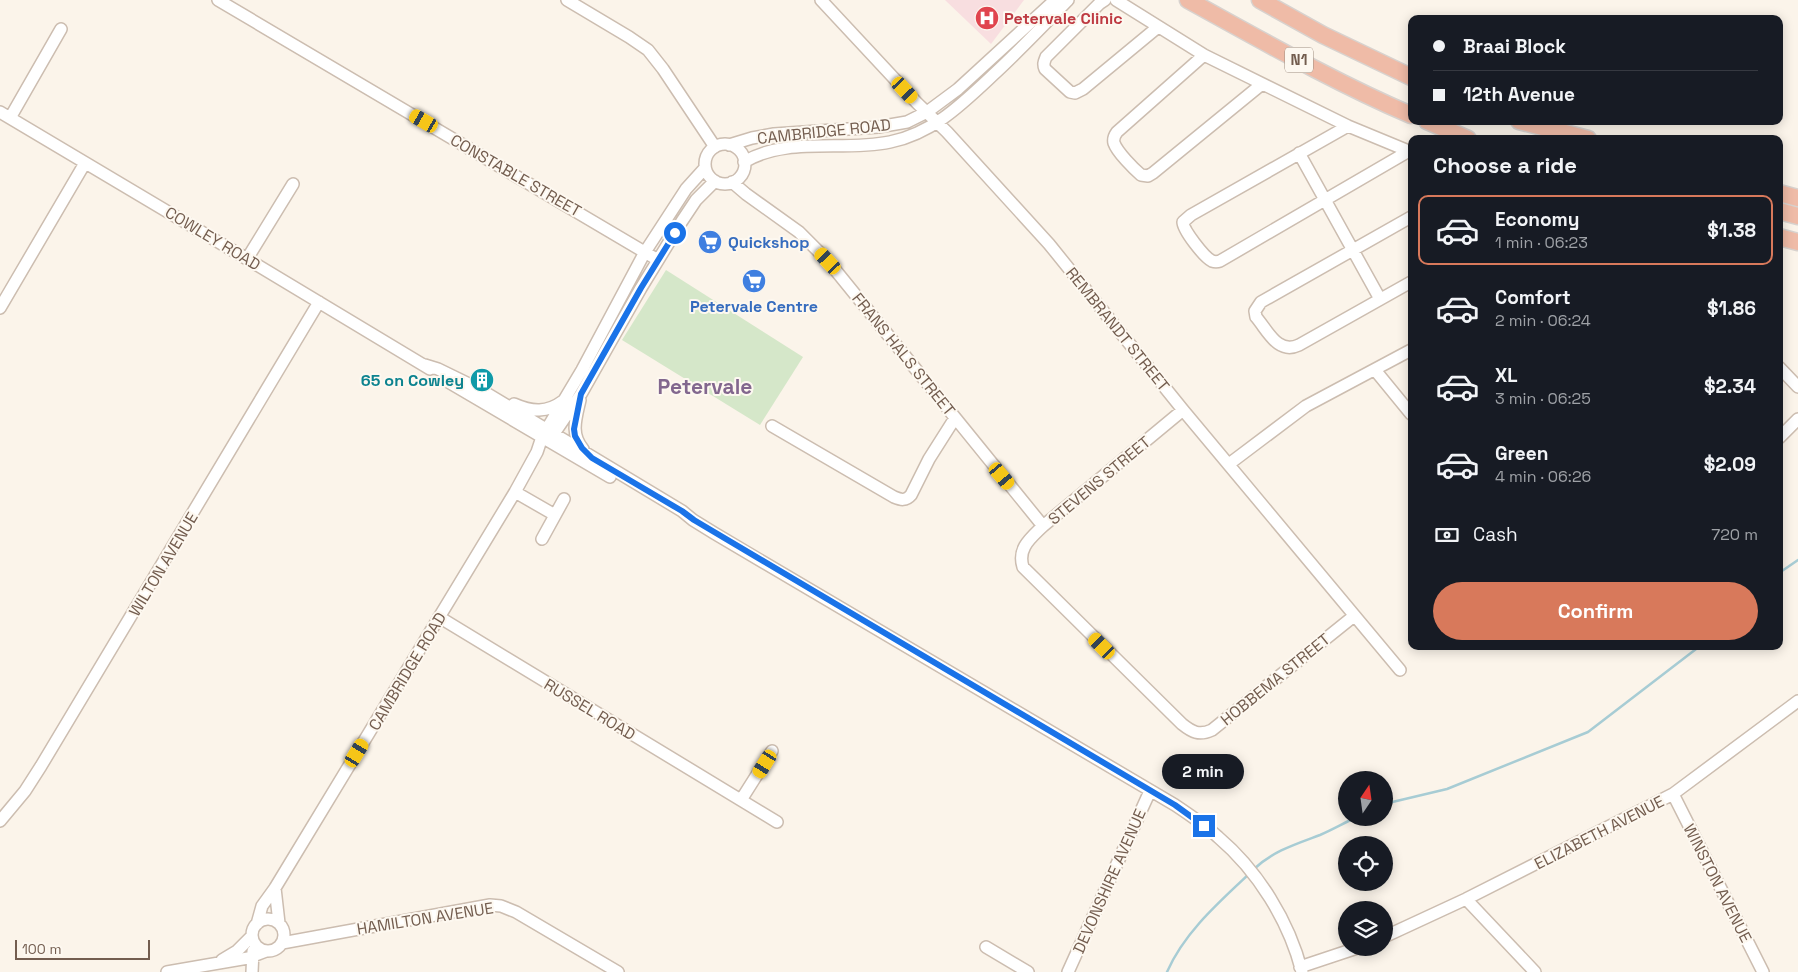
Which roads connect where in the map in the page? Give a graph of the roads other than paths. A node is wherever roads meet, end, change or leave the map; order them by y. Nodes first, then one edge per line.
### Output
1 (218, 0) edge
2 (567, 0) edge
3 (821, 0) edge
4 (1055, 0) edge
5 (1068, 0) edge
6 (1105, 0) edge
7 (1116, 0) edge
8 (1188, 0) edge
9 (1260, 0) edge
10 (1158, 27) junction
11 (62, 29) dead end
12 (1204, 55) junction
13 (1408, 75) edge
14 (1262, 84) junction
15 (927, 112) junction
16 (1408, 114) edge
17 (5, 115) edge
18 (938, 123) junction
19 (1436, 125) edge
20 (1524, 125) edge
21 (1534, 125) edge
22 (1348, 126) junction
23 (1459, 135) edge
24 (1547, 135) edge
25 (1573, 135) edge
26 (729, 145) junction
27 (715, 147) junction
28 (1408, 151) edge
29 (1299, 153) junction
30 (1408, 153) edge
31 (744, 162) junction
32 (85, 163) junction
33 (705, 168) junction
34 (736, 180) junction
35 (715, 181) junction
36 (293, 184) dead end
37 (1783, 193) edge
38 (1798, 198) edge
39 (1325, 201) junction
40 (1783, 212) edge
41 (1798, 216) edge
42 (1408, 219) edge
43 (1783, 238) edge
44 (1798, 242) edge
45 (1353, 251) junction
46 (645, 252) junction
47 (247, 258) junction
48 (658, 260) junction
49 (1408, 284) edge
50 (1380, 299) junction
51 (319, 302) junction
52 (0, 308) edge
53 (1408, 352) edge
54 (425, 365) junction
55 (1375, 370) junction
56 (1783, 371) edge
57 (1798, 387) edge
58 (481, 390) junction
59 (581, 394) junction
60 (565, 400) junction
61 (1183, 410) junction
62 (1408, 410) edge
63 (955, 418) junction
64 (1798, 419) edge
65 (772, 426) dead end
66 (1783, 434) edge
67 (548, 435) junction
68 (592, 458) junction
69 (1229, 464) junction
70 (515, 492) junction
71 (564, 499) dead end
72 (555, 516) junction
73 (694, 520) junction
74 (1043, 526) junction
75 (542, 539) dead end
76 (1354, 616) junction
77 (440, 617) junction
78 (1400, 670) dead end
79 (1798, 700) edge
80 (1193, 732) joint
81 (772, 751) dead end
82 (1150, 790) junction
83 (1673, 794) junction
84 (741, 800) junction
85 (0, 821) edge
86 (776, 822) dead end
87 (275, 888) junction
88 (1466, 899) junction
89 (257, 924) junction
90 (280, 925) junction
91 (1393, 933) edge
92 (252, 939) junction
93 (304, 939) junction
94 (282, 943) junction
95 (986, 947) dead end
96 (269, 951) junction
97 (1338, 955) edge
98 (252, 957) junction
99 (226, 961) junction
100 (1301, 969) edge
101 (167, 972) edge
102 (251, 972) edge
103 (258, 972) edge
104 (618, 972) edge
105 (1028, 972) edge
106 (1068, 972) edge
107 (1535, 972) edge
108 (1763, 972) edge

1 - 46 street, CONSTABLE STREET
2 - 27 street
3 - 15 street, REMBRANDT STREET
4 - 15 street, CAMBRIDGE ROAD
5 - 18 street, CAMBRIDGE ROAD
6 - 10 street
7 - 10 street
8 - 16 highway, N1
9 - 13 highway, N1
10 - 12 street
11 - 17 street
12 - 14 street
12 - 14 street
14 - 22 street
15 - 18 street, REMBRANDT STREET
15 - 26 street, CAMBRIDGE ROAD
17 - 32 street, COWLEY ROAD
18 - 31 street, CAMBRIDGE ROAD
18 - 61 street, REMBRANDT STREET
19 - 23 highway
20 - 24 highway
21 - 25 highway
22 - 28 street
22 - 29 street
26 - 27 street
26 - 31 street
27 - 33 street
29 - 39 street
29 - 39 street
30 - 39 street
31 - 34 street
32 - 47 street, COWLEY ROAD
32 - 52 street
33 - 35 street
33 - 46 street, CAMBRIDGE ROAD
34 - 35 street
34 - 63 street, FRANS HALS STREET
35 - 48 street, CAMBRIDGE ROAD
36 - 47 street
37 - 38 highway
39 - 45 street
40 - 41 highway
42 - 45 street
43 - 44 highway
45 - 50 street
45 - 50 street
46 - 48 street, CONSTABLE STREET
46 - 60 street, CAMBRIDGE ROAD
47 - 51 street, COWLEY ROAD
48 - 59 street, CAMBRIDGE ROAD
49 - 50 street
51 - 54 street, COWLEY ROAD
51 - 85 street, WILTON AVENUE
53 - 55 street
54 - 58 street, COWLEY ROAD
54 - 67 street, COWLEY ROAD
55 - 62 street
55 - 69 street
56 - 57 street
58 - 60 street
58 - 67 street, COWLEY ROAD
59 - 67 street, CAMBRIDGE ROAD
59 - 68 street
60 - 67 street, CAMBRIDGE ROAD
61 - 69 street, REMBRANDT STREET
61 - 74 street, STEVENS STREET
63 - 65 street
63 - 74 street, FRANS HALS STREET
64 - 66 street
67 - 68 street, COWLEY ROAD
67 - 70 street, CAMBRIDGE ROAD
67 - 73 street, COWLEY ROAD
68 - 73 street, COWLEY ROAD
69 - 76 street, REMBRANDT STREET
70 - 72 street
70 - 77 street, CAMBRIDGE ROAD
71 - 72 street
72 - 75 street
73 - 82 street, COWLEY ROAD
74 - 80 street, STEVENS STREET
76 - 78 street, REMBRANDT STREET
76 - 80 street, HOBBEMA STREET
77 - 84 street, RUSSEL ROAD
77 - 87 street, CAMBRIDGE ROAD
79 - 83 street, ELIZABETH AVENUE
81 - 84 street
82 - 100 street, COWLEY ROAD
82 - 106 street, DEVONSHIRE AVENUE
83 - 88 street, ELIZABETH AVENUE
83 - 108 street, WINSTON AVENUE
84 - 86 street, RUSSEL ROAD
87 - 89 street, CAMBRIDGE ROAD
87 - 90 street
88 - 91 street, ELIZABETH AVENUE
88 - 107 street
89 - 90 street
89 - 92 street
90 - 93 street
90 - 94 street
92 - 96 street
92 - 98 street
92 - 99 street
93 - 94 street, HAMILTON AVENUE
93 - 104 street, HAMILTON AVENUE
94 - 96 street
95 - 105 street
96 - 98 street
96 - 103 street
97 - 100 street
98 - 99 street
98 - 102 street
99 - 101 street
99 - 102 street

